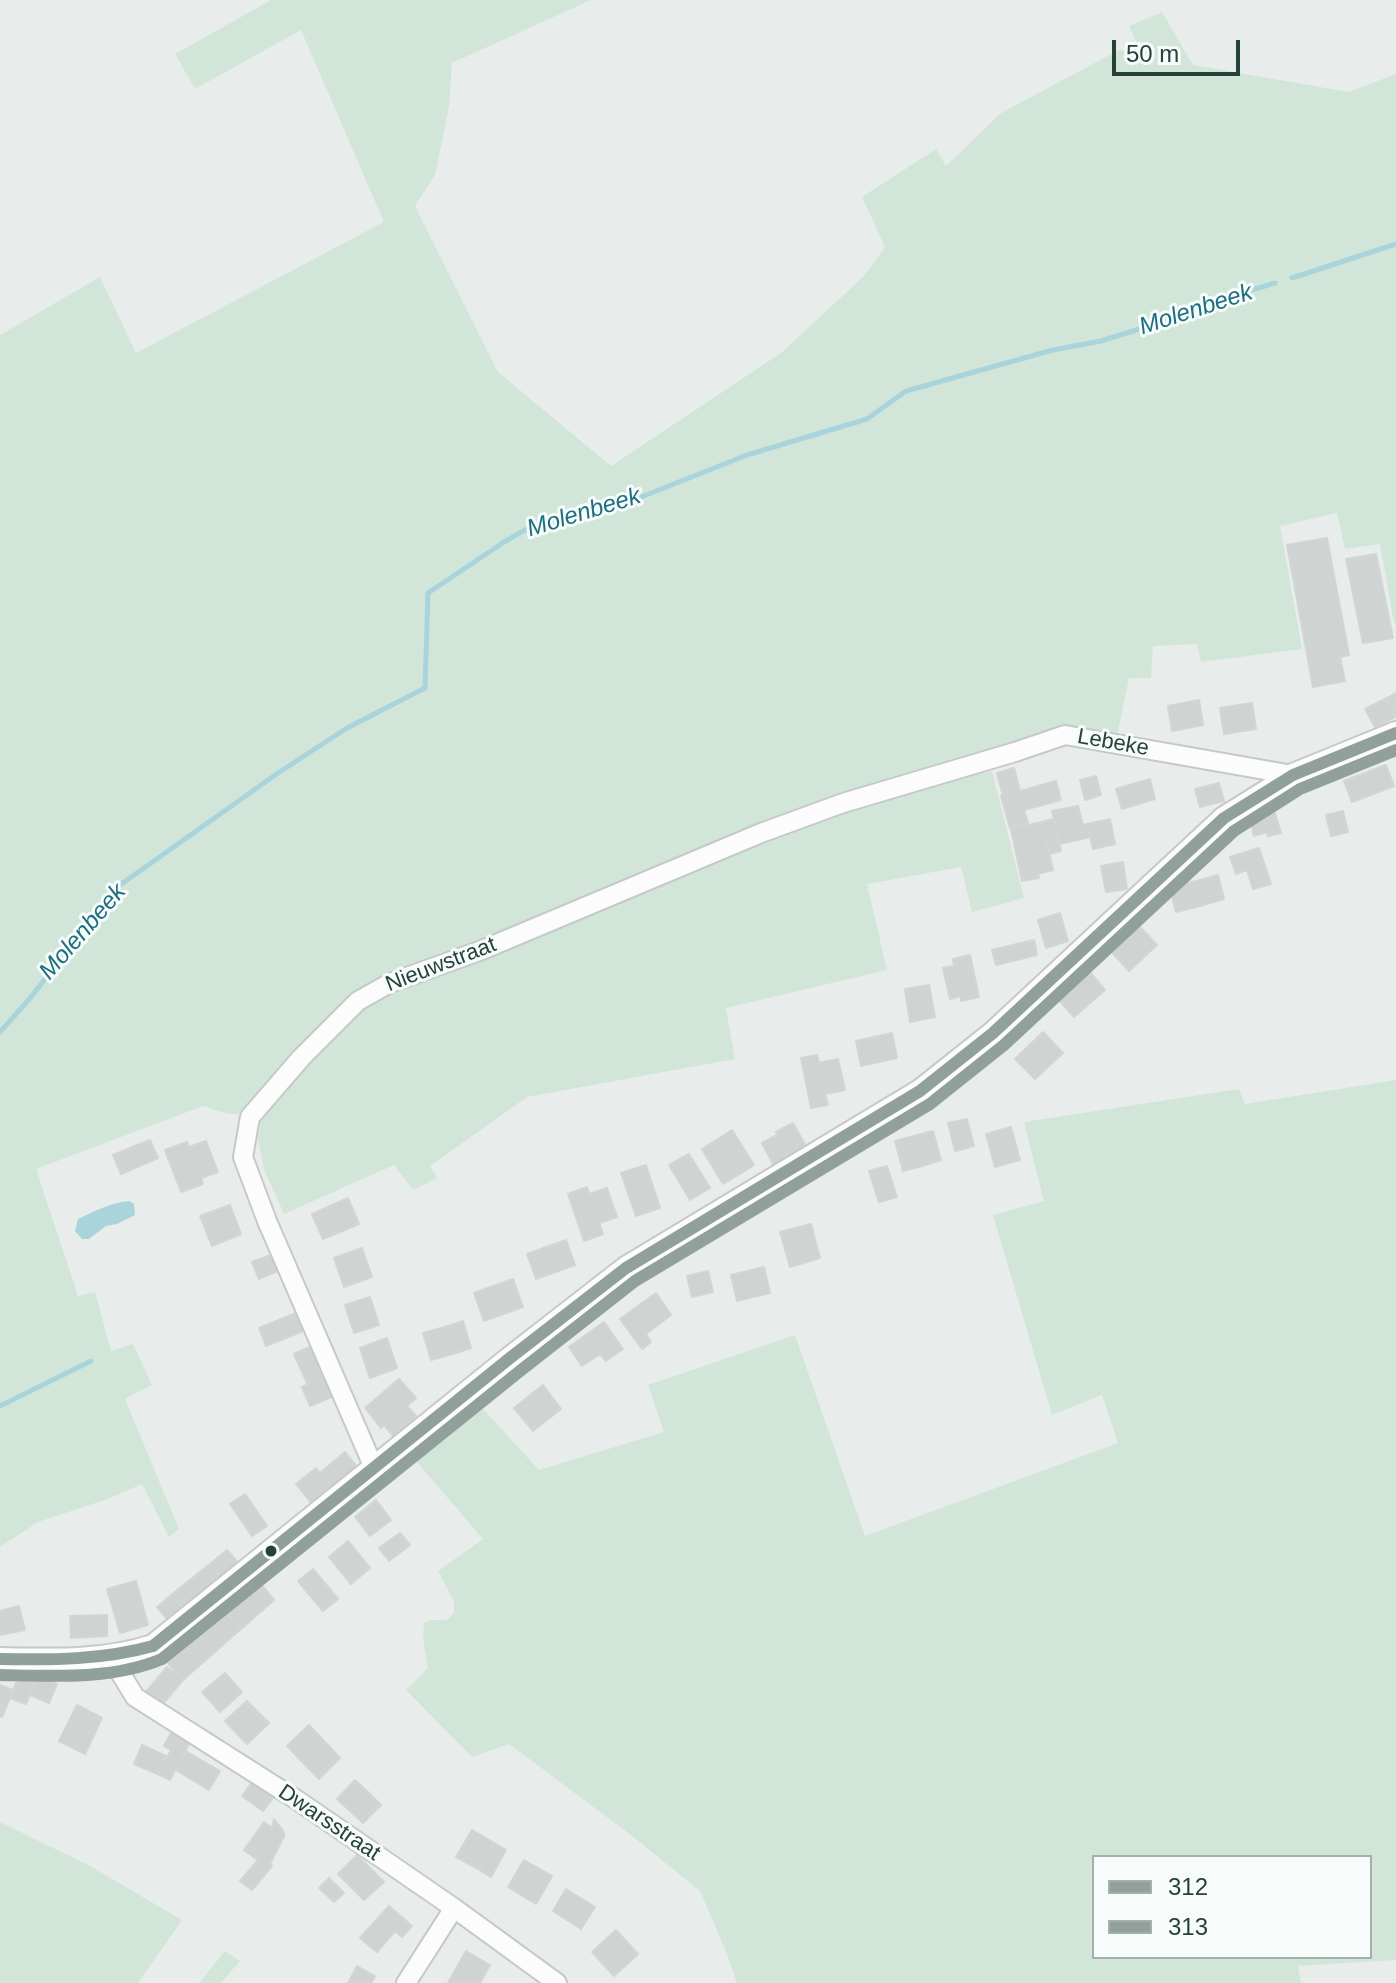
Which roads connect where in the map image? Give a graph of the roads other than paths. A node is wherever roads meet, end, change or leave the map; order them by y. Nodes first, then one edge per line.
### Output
1 (1396, 733) edge
2 (937, 774) joint
3 (1293, 775) junction
4 (374, 1468) junction
5 (110, 1656) junction
6 (0, 1659) edge
7 (454, 1908) junction
8 (406, 1983) edge
9 (557, 1983) edge

1 - 3 street
2 - 3 street, Lebeke
2 - 4 street, Nieuwstraat
3 - 4 street
4 - 5 street
5 - 6 street
5 - 7 street, Dwarsstraat
7 - 8 street
7 - 9 street, Dwarsstraat

